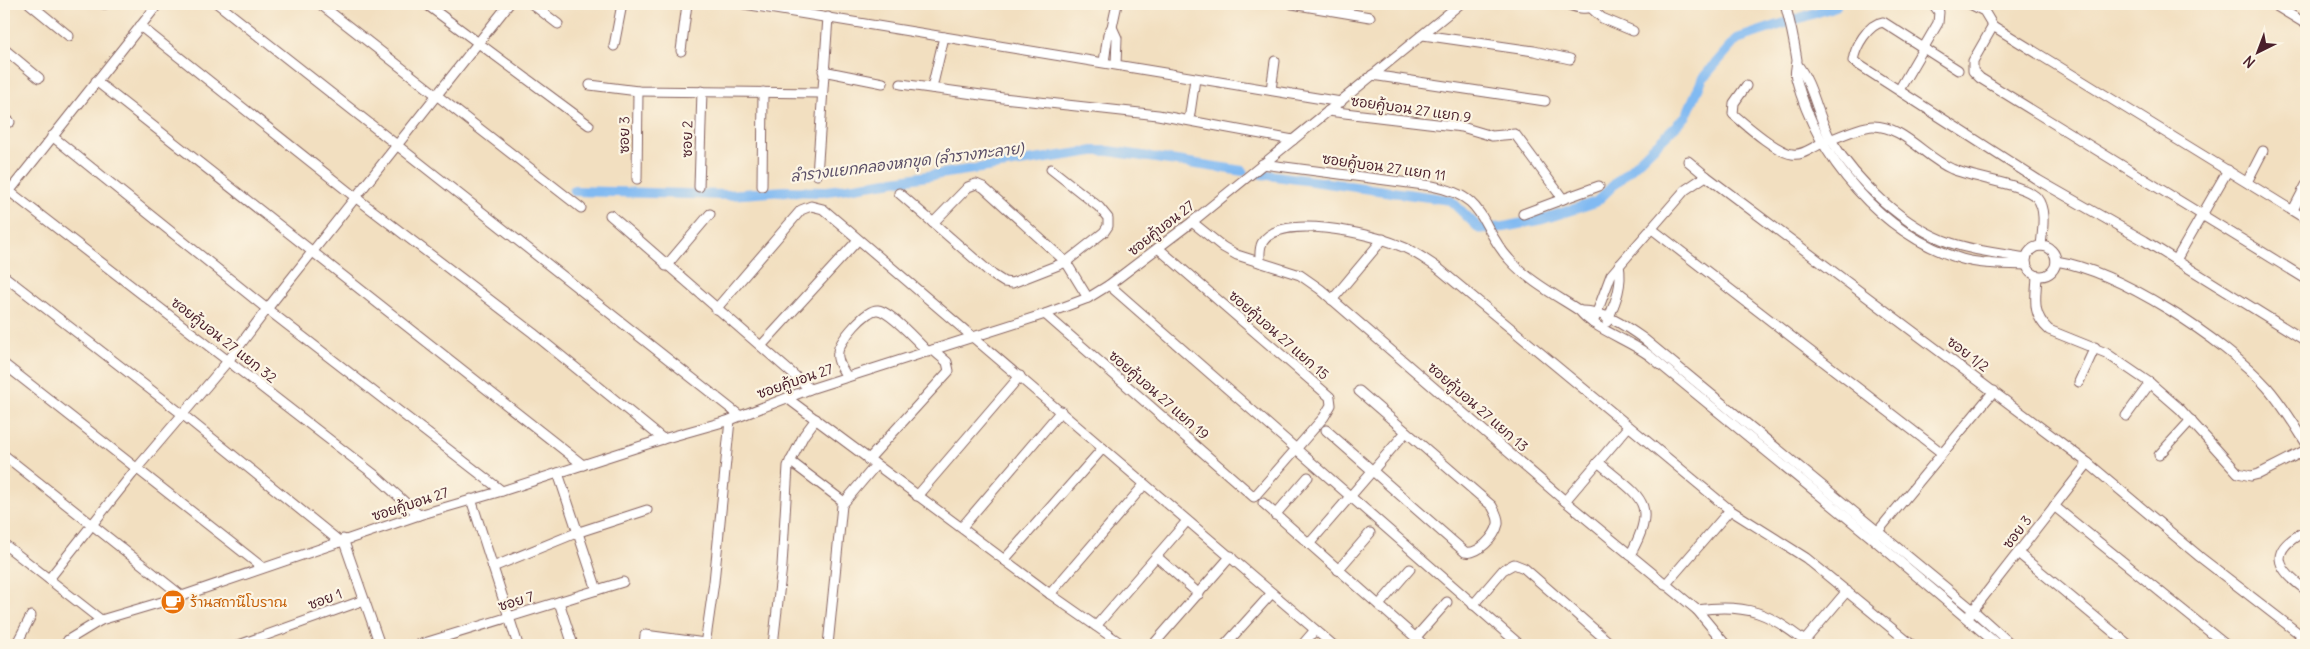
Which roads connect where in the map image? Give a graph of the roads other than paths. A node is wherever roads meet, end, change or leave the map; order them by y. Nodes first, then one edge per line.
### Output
1 (30, 4) edge
2 (158, 4) edge
3 (218, 4) edge
4 (320, 4) edge
5 (426, 4) edge
6 (510, 4) edge
7 (532, 4) edge
8 (622, 4) edge
9 (687, 4) edge
10 (744, 4) edge
11 (1117, 4) edge
12 (1292, 4) edge
13 (1460, 4) edge
14 (1566, 4) edge
15 (1785, 4) edge
16 (1933, 4) edge
17 (1970, 4) edge
18 (2273, 4) edge
19 (757, 5) edge
20 (1593, 6) edge
21 (1983, 7) edge
22 (828, 16) junction
23 (1370, 17) dead end
24 (558, 24) dead end
25 (2306, 24) edge
26 (140, 26) junction
27 (1112, 26) junction
28 (1994, 26) junction
29 (1633, 31) dead end
30 (1424, 35) junction
31 (69, 36) dead end
32 (944, 37) junction
33 (477, 44) junction
34 (614, 46) dead end
35 (4, 49) edge
36 (1924, 50) junction
37 (681, 51) dead end
38 (1570, 59) dead end
39 (1275, 61) dead end
40 (1104, 62) junction
41 (1116, 64) junction
42 (1797, 64) junction
43 (1958, 70) dead end
44 (823, 71) junction
45 (1372, 75) junction
46 (39, 78) dead end
47 (1195, 80) junction
48 (96, 82) junction
49 (883, 83) dead end
50 (901, 84) dead end
51 (590, 85) dead end
52 (1746, 86) dead end
53 (932, 88) junction
54 (1271, 90) junction
55 (1899, 90) junction
56 (638, 91) junction
57 (702, 91) junction
58 (763, 92) junction
59 (822, 93) junction
60 (436, 94) junction
61 (1545, 101) dead end
62 (1341, 102) junction
63 (1328, 112) junction
64 (1189, 120) junction
65 (589, 125) dead end
66 (52, 136) junction
67 (1293, 140) junction
68 (1831, 140) junction
69 (1822, 143) junction
70 (396, 145) junction
71 (2263, 151) dead end
72 (1688, 161) dead end
73 (1262, 164) junction
74 (1051, 169) dead end
75 (2228, 170) junction
76 (817, 175) dead end
77 (1706, 176) junction
78 (637, 179) dead end
79 (2247, 182) junction
80 (2306, 185) edge
81 (762, 186) dead end
82 (1598, 186) dead end
83 (699, 187) dead end
84 (899, 193) dead end
85 (6, 194) edge
86 (355, 197) junction
87 (1881, 198) junction
88 (1564, 199) junction
89 (1873, 206) junction
90 (581, 208) dead end
91 (2293, 210) junction
92 (710, 214) dead end
93 (1523, 214) dead end
94 (2202, 215) junction
95 (610, 216) dead end
96 (2306, 218) edge
97 (1192, 222) junction
98 (933, 223) junction
99 (1652, 229) junction
100 (1937, 237) junction
101 (1383, 239) junction
102 (857, 241) junction
103 (2041, 246) junction
104 (1158, 248) junction
105 (1932, 248) junction
106 (312, 253) junction
107 (2056, 260) junction
108 (2176, 260) junction
109 (1066, 262) junction
110 (1260, 262) junction
111 (2026, 262) junction
112 (1619, 265) junction
113 (666, 266) junction
114 (4, 276) edge
115 (2037, 276) junction
116 (2306, 279) edge
117 (1109, 285) junction
118 (1088, 298) junction
119 (1332, 300) junction
120 (267, 309) junction
121 (716, 309) junction
122 (1576, 309) junction
123 (1045, 314) junction
124 (1597, 314) junction
125 (1608, 318) junction
126 (1593, 323) junction
127 (1604, 329) junction
128 (972, 337) junction
129 (2306, 340) edge
130 (761, 346) junction
131 (2095, 347) junction
132 (930, 351) junction
133 (228, 361) junction
134 (4, 364) edge
135 (1020, 376) junction
136 (847, 377) junction
137 (2080, 382) dead end
138 (2150, 383) junction
139 (810, 389) junction
140 (1358, 391) dead end
141 (1994, 391) junction
142 (787, 398) junction
143 (1061, 411) junction
144 (182, 414) junction
145 (739, 415) junction
146 (2126, 416) dead end
147 (816, 419) junction
148 (730, 420) junction
149 (2191, 420) junction
150 (1628, 427) junction
151 (1326, 430) dead end
152 (1406, 432) junction
153 (663, 438) junction
154 (2306, 443) edge
155 (1103, 448) junction
156 (1295, 449) junction
157 (2306, 450) edge
158 (1942, 452) junction
159 (4, 455) edge
160 (2160, 456) dead end
161 (790, 461) junction
162 (1598, 462) junction
163 (2088, 462) junction
164 (872, 463) junction
165 (583, 464) junction
166 (137, 468) junction
167 (1372, 472) junction
168 (558, 473) junction
169 (1308, 477) dead end
170 (1144, 485) junction
171 (502, 491) junction
172 (917, 496) junction
173 (1254, 497) joint
174 (1350, 497) junction
175 (471, 499) junction
176 (1565, 501) junction
177 (844, 502) junction
178 (1263, 503) dead end
179 (2054, 506) junction
180 (647, 510) dead end
181 (1730, 510) junction
182 (419, 514) junction
183 (1275, 515) junction
184 (1187, 521) junction
185 (92, 525) junction
186 (962, 527) junction
187 (2306, 531) edge
188 (576, 533) junction
189 (1370, 533) dead end
190 (1875, 535) junction
191 (341, 540) junction
192 (4, 544) edge
193 (1309, 544) junction
194 (2018, 553) junction
195 (1630, 555) junction
196 (1231, 556) junction
197 (1157, 557) junction
198 (1004, 560) junction
199 (262, 567) junction
200 (492, 567) junction
201 (1410, 569) dead end
202 (1338, 570) junction
203 (49, 579) junction
204 (623, 582) dead end
205 (1665, 585) junction
206 (597, 590) junction
207 (2306, 590) edge
208 (1847, 591) junction
209 (1272, 593) junction
210 (1050, 594) junction
211 (1199, 594) junction
212 (182, 596) junction
213 (364, 600) junction
214 (559, 602) junction
215 (1447, 602) dead end
216 (1379, 605) junction
217 (1473, 605) junction
218 (1697, 610) junction
219 (1973, 610) junction
220 (31, 616) dead end
221 (511, 617) junction
222 (1966, 618) junction
223 (101, 620) junction
224 (1096, 626) junction
225 (1315, 630) junction
226 (1416, 638) junction
227 (2304, 638) edge
228 (444, 641) edge
229 (67, 643) edge
230 (705, 644) edge
231 (1805, 644) edge
232 (16, 645) edge
233 (77, 645) edge
234 (239, 645) edge
235 (380, 645) edge
236 (418, 645) edge
237 (518, 645) edge
238 (572, 645) edge
239 (644, 645) edge
240 (772, 645) edge
241 (828, 645) edge
242 (1124, 645) edge
243 (1153, 645) edge
244 (1225, 645) edge
245 (1302, 645) edge
246 (1333, 645) edge
247 (1424, 645) edge
248 (1520, 645) edge
249 (1612, 645) edge
250 (1726, 645) edge
251 (1912, 645) edge
252 (1998, 645) edge
253 (2012, 645) edge
254 (2129, 645) edge
255 (2226, 645) edge
256 (2295, 645) edge

1 - 31 street
2 - 26 street
3 - 70 street
4 - 60 street
5 - 33 street
6 - 33 street
7 - 24 street
8 - 34 street
9 - 37 street
10 - 19 street
11 - 27 street
12 - 23 street
13 - 30 street, ซอยคู้บอน 27
14 - 20 street
15 - 42 street
16 - 36 street
17 - 21 street
18 - 25 street
19 - 22 street
20 - 29 street
21 - 28 street
22 - 32 street
22 - 44 street
26 - 48 street
26 - 86 street
27 - 40 street
27 - 41 street
28 - 75 street
28 - 94 street
30 - 38 street
30 - 45 street, ซอยคู้บอน 27
32 - 40 street
32 - 53 street
33 - 60 street
33 - 65 street
35 - 46 street
36 - 43 street
36 - 55 street
36 - 55 street
39 - 54 street
40 - 41 street
41 - 47 street
42 - 68 street
42 - 69 street
44 - 49 street
44 - 59 street
45 - 61 street
45 - 62 street, ซอยคู้บอน 27
47 - 54 street
47 - 64 street
48 - 66 street
48 - 106 street
50 - 53 street
51 - 56 street
52 - 69 street
53 - 64 street
54 - 62 street
55 - 108 street
56 - 57 street
56 - 78 street, ซอย 3
57 - 58 street
57 - 83 street, ซอย 2
58 - 59 street
58 - 81 street
59 - 76 street
60 - 70 street
60 - 90 street
62 - 63 street, ซอยคู้บอน 27
63 - 67 street, ซอยคู้บอน 27
63 - 88 street, ซอยคู้บอน 27 แยก 9
64 - 67 street
66 - 85 street
66 - 120 street
67 - 73 street, ซอยคู้บอน 27
68 - 69 street
68 - 87 street
68 - 103 street
69 - 89 street
70 - 86 street
70 - 145 street
71 - 79 street
72 - 77 street, ซอย 1/2
73 - 97 street, ซอยคู้บอน 27
73 - 122 street, ซอยคู้บอน 27 แยก 11
74 - 109 street
75 - 79 street
75 - 94 street
77 - 99 street
77 - 141 street, ซอย 1/2
79 - 91 street
80 - 91 street
82 - 88 street
84 - 98 street
85 - 133 street, ซอยคู้บอน 27 แยก 32
86 - 106 street
86 - 153 street
87 - 89 street
87 - 100 street
88 - 93 street
89 - 105 street
91 - 96 street
92 - 113 street
94 - 108 street
94 - 116 street
95 - 113 street
97 - 104 street, ซอยคู้บอน 27
97 - 110 street, ซอยคู้บอน 27 แยก 13
98 - 109 street
98 - 109 street
99 - 112 street
99 - 158 street
100 - 105 street
100 - 111 street
101 - 110 street
101 - 119 street
101 - 150 street
102 - 121 street
102 - 128 street
102 - 130 street
103 - 107 street
103 - 111 street
104 - 117 street, ซอยคู้บอน 27
104 - 156 street, ซอยคู้บอน 27 แยก 15
105 - 111 street
106 - 120 street
106 - 165 street
107 - 115 street
107 - 154 street
108 - 129 street
109 - 118 street
110 - 119 street, ซอยคู้บอน 27 แยก 13
111 - 115 street
112 - 124 street
112 - 125 street
113 - 121 street
114 - 144 street
115 - 131 street
117 - 118 street, ซอยคู้บอน 27
117 - 156 street
118 - 123 street, ซอยคู้บอน 27
119 - 176 street, ซอยคู้บอน 27 แยก 13
120 - 133 street
120 - 171 street
121 - 130 street
122 - 124 street
122 - 126 street, ซอยคู้บอน 27 แยก 11
123 - 128 street, ซอยคู้บอน 27
123 - 173 street, ซอยคู้บอน 27 แยก 19
124 - 125 street
124 - 126 street
125 - 127 street
125 - 190 street
126 - 127 street, ซอยคู้บอน 27 แยก 11
127 - 190 street, ซอยคู้บอน 27 แยก 11
128 - 132 street, ซอยคู้บอน 27
128 - 135 street
130 - 139 street
131 - 137 street
131 - 138 street
132 - 136 street, ซอยคู้บอน 27
132 - 136 street
132 - 164 street
133 - 144 street
133 - 182 street, ซอยคู้บอน 27 แยก 32
134 - 166 street
135 - 143 street
135 - 172 street
136 - 139 street, ซอยคู้บอน 27
138 - 146 street
138 - 149 street
139 - 142 street, ซอยคู้บอน 27
140 - 152 street
141 - 158 street
141 - 163 street, ซอย 1/2
142 - 145 street, ซอยคู้บอน 27
142 - 147 street
143 - 155 street
143 - 186 street
144 - 166 street
144 - 191 street
145 - 148 street, ซอยคู้บอน 27
147 - 161 street
147 - 164 street
148 - 153 street, ซอยคู้บอน 27
148 - 230 street
149 - 157 street
149 - 160 street
150 - 162 street
150 - 181 street
151 - 167 street
152 - 167 street
152 - 167 street
153 - 165 street, ซอยคู้บอน 27
155 - 170 street
155 - 198 street
156 - 173 street, ซอยคู้บอน 27 แยก 15
156 - 174 street
158 - 190 street
159 - 185 street
161 - 177 street
161 - 240 street
162 - 176 street
162 - 195 street
163 - 179 street, ซอย 3
163 - 227 street, ซอย 1/2
164 - 172 street
164 - 177 street
165 - 168 street, ซอยคู้บอน 27
166 - 185 street
166 - 199 street
167 - 174 street
168 - 171 street, ซอยคู้บอน 27
168 - 188 street
169 - 183 street
170 - 184 street
170 - 210 street
171 - 175 street, ซอยคู้บอน 27
172 - 186 street
174 - 193 street
174 - 217 street
175 - 182 street, ซอยคู้บอน 27
175 - 200 street
176 - 195 street, ซอยคู้บอน 27 แยก 13
177 - 241 street
178 - 183 street
179 - 194 street, ซอย 3
179 - 255 street
180 - 188 street
181 - 205 street
181 - 208 street
182 - 191 street, ซอยคู้บอน 27
183 - 193 street
184 - 196 street
184 - 197 street
185 - 203 street
185 - 212 street
186 - 198 street
187 - 207 street
188 - 200 street
188 - 206 street
189 - 202 street
190 - 219 street
190 - 222 street
191 - 199 street, ซอยคู้บอน 27
191 - 213 street
192 - 203 street
193 - 202 street
194 - 219 street, ซอย 3
194 - 254 street
195 - 205 street, ซอยคู้บอน 27 แยก 13
196 - 209 street
196 - 211 street
197 - 211 street
197 - 224 street
198 - 210 street
199 - 212 street, ซอยคู้บอน 27
200 - 221 street
201 - 216 street
202 - 216 street
203 - 223 street
204 - 206 street, ซอย 7
205 - 218 street, ซอยคู้บอน 27 แยก 13
206 - 214 street, ซอย 7
208 - 231 street
208 - 251 street
209 - 225 street
209 - 244 street
210 - 224 street
211 - 243 street
212 - 223 street, ซอยคู้บอน 27
213 - 234 street, ซอย 1
213 - 235 street
214 - 221 street, ซอย 7
214 - 238 street
215 - 226 street
216 - 226 street
217 - 248 street
217 - 249 street
218 - 231 street
218 - 250 street, ซอยคู้บอน 27 แยก 13
219 - 222 street, ซอย 3
219 - 253 street
220 - 232 street
221 - 228 street, ซอย 7
221 - 237 street
222 - 252 street
223 - 229 street, ซอยคู้บอน 27
224 - 242 street
225 - 245 street
225 - 246 street
226 - 247 street
227 - 256 street
228 - 236 street, ซอย 7
229 - 233 street
230 - 239 street

